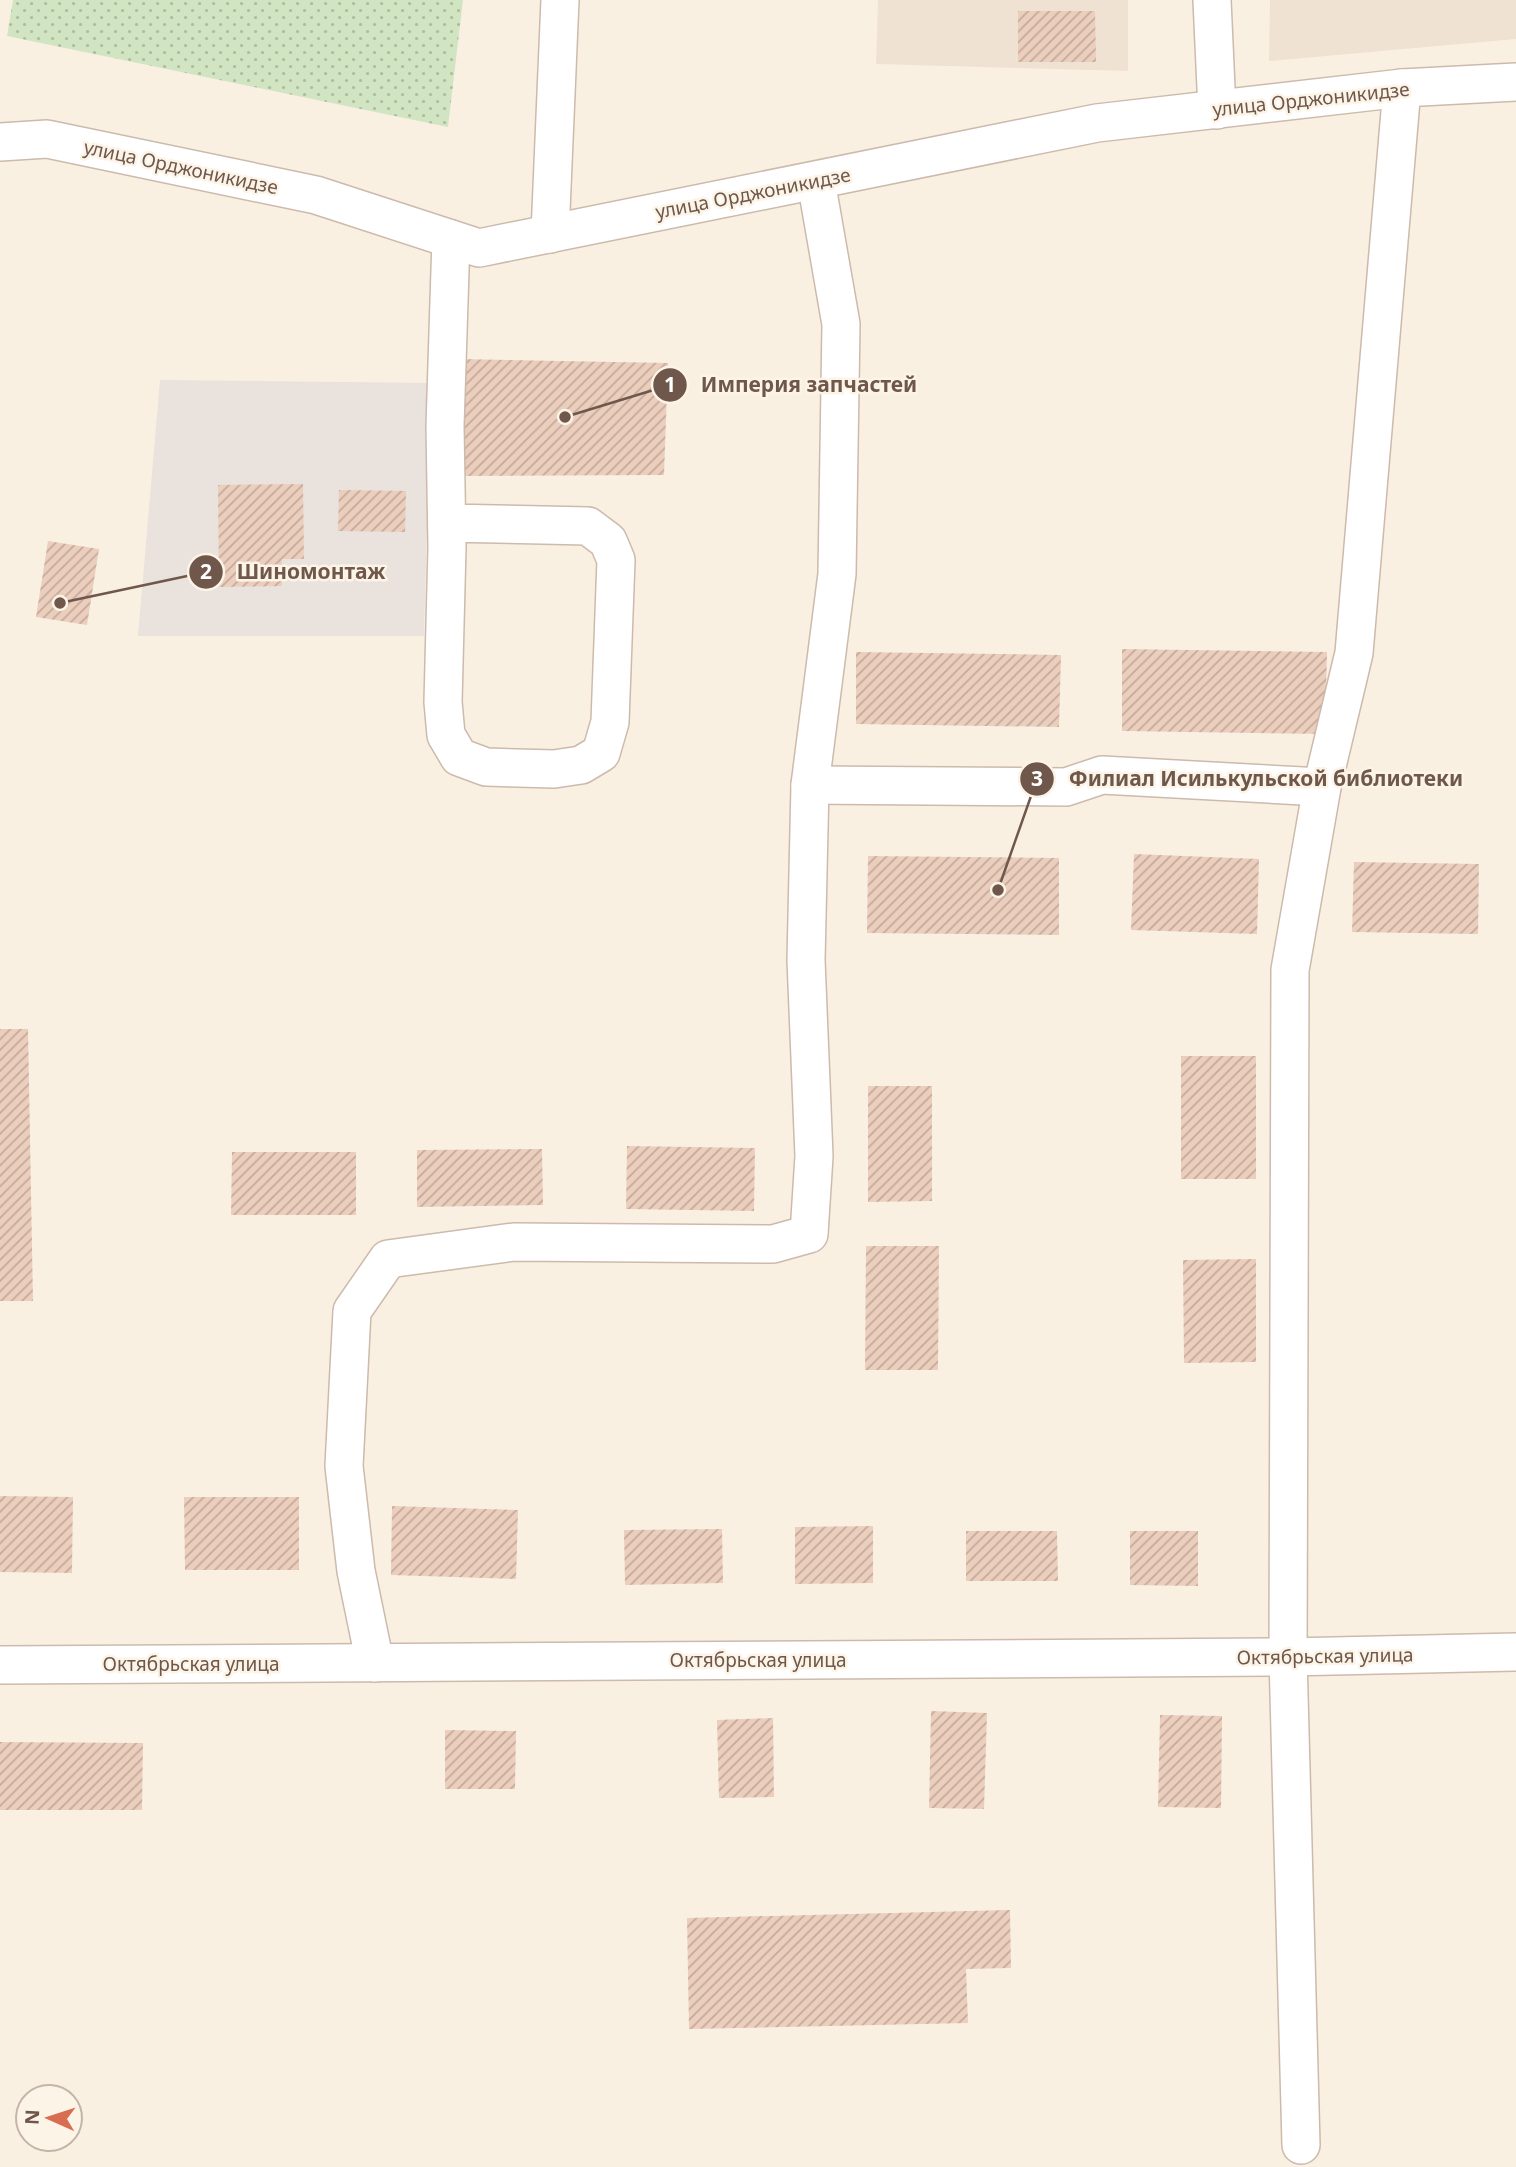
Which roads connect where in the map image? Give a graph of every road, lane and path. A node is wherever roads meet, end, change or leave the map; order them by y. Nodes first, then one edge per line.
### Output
1 (560, 0) edge
2 (1212, 0) edge
3 (1516, 82) edge
4 (1402, 88) junction
5 (1217, 110) junction
6 (0, 142) edge
7 (816, 181) junction
8 (550, 234) junction
9 (451, 239) junction
10 (447, 523) junction
11 (810, 785) junction
12 (1322, 787) junction
13 (1516, 1652) edge
14 (1288, 1657) junction
15 (375, 1663) junction
16 (0, 1665) edge
17 (1301, 2145) dead end

1 - 8 street
2 - 5 street
3 - 4 street, улица Орджоникидзе
4 - 5 street, улица Орджоникидзе
4 - 12 street
5 - 7 street, улица Орджоникидзе
6 - 9 street, улица Орджоникидзе
7 - 8 street, улица Орджоникидзе
7 - 11 street
8 - 9 street, улица Орджоникидзе
9 - 10 street
10 - 10 street
11 - 12 street
11 - 15 street
12 - 14 street
13 - 14 street, Октябрьская улица
14 - 15 street, Октябрьская улица
14 - 17 street
15 - 16 street, Октябрьская улица

